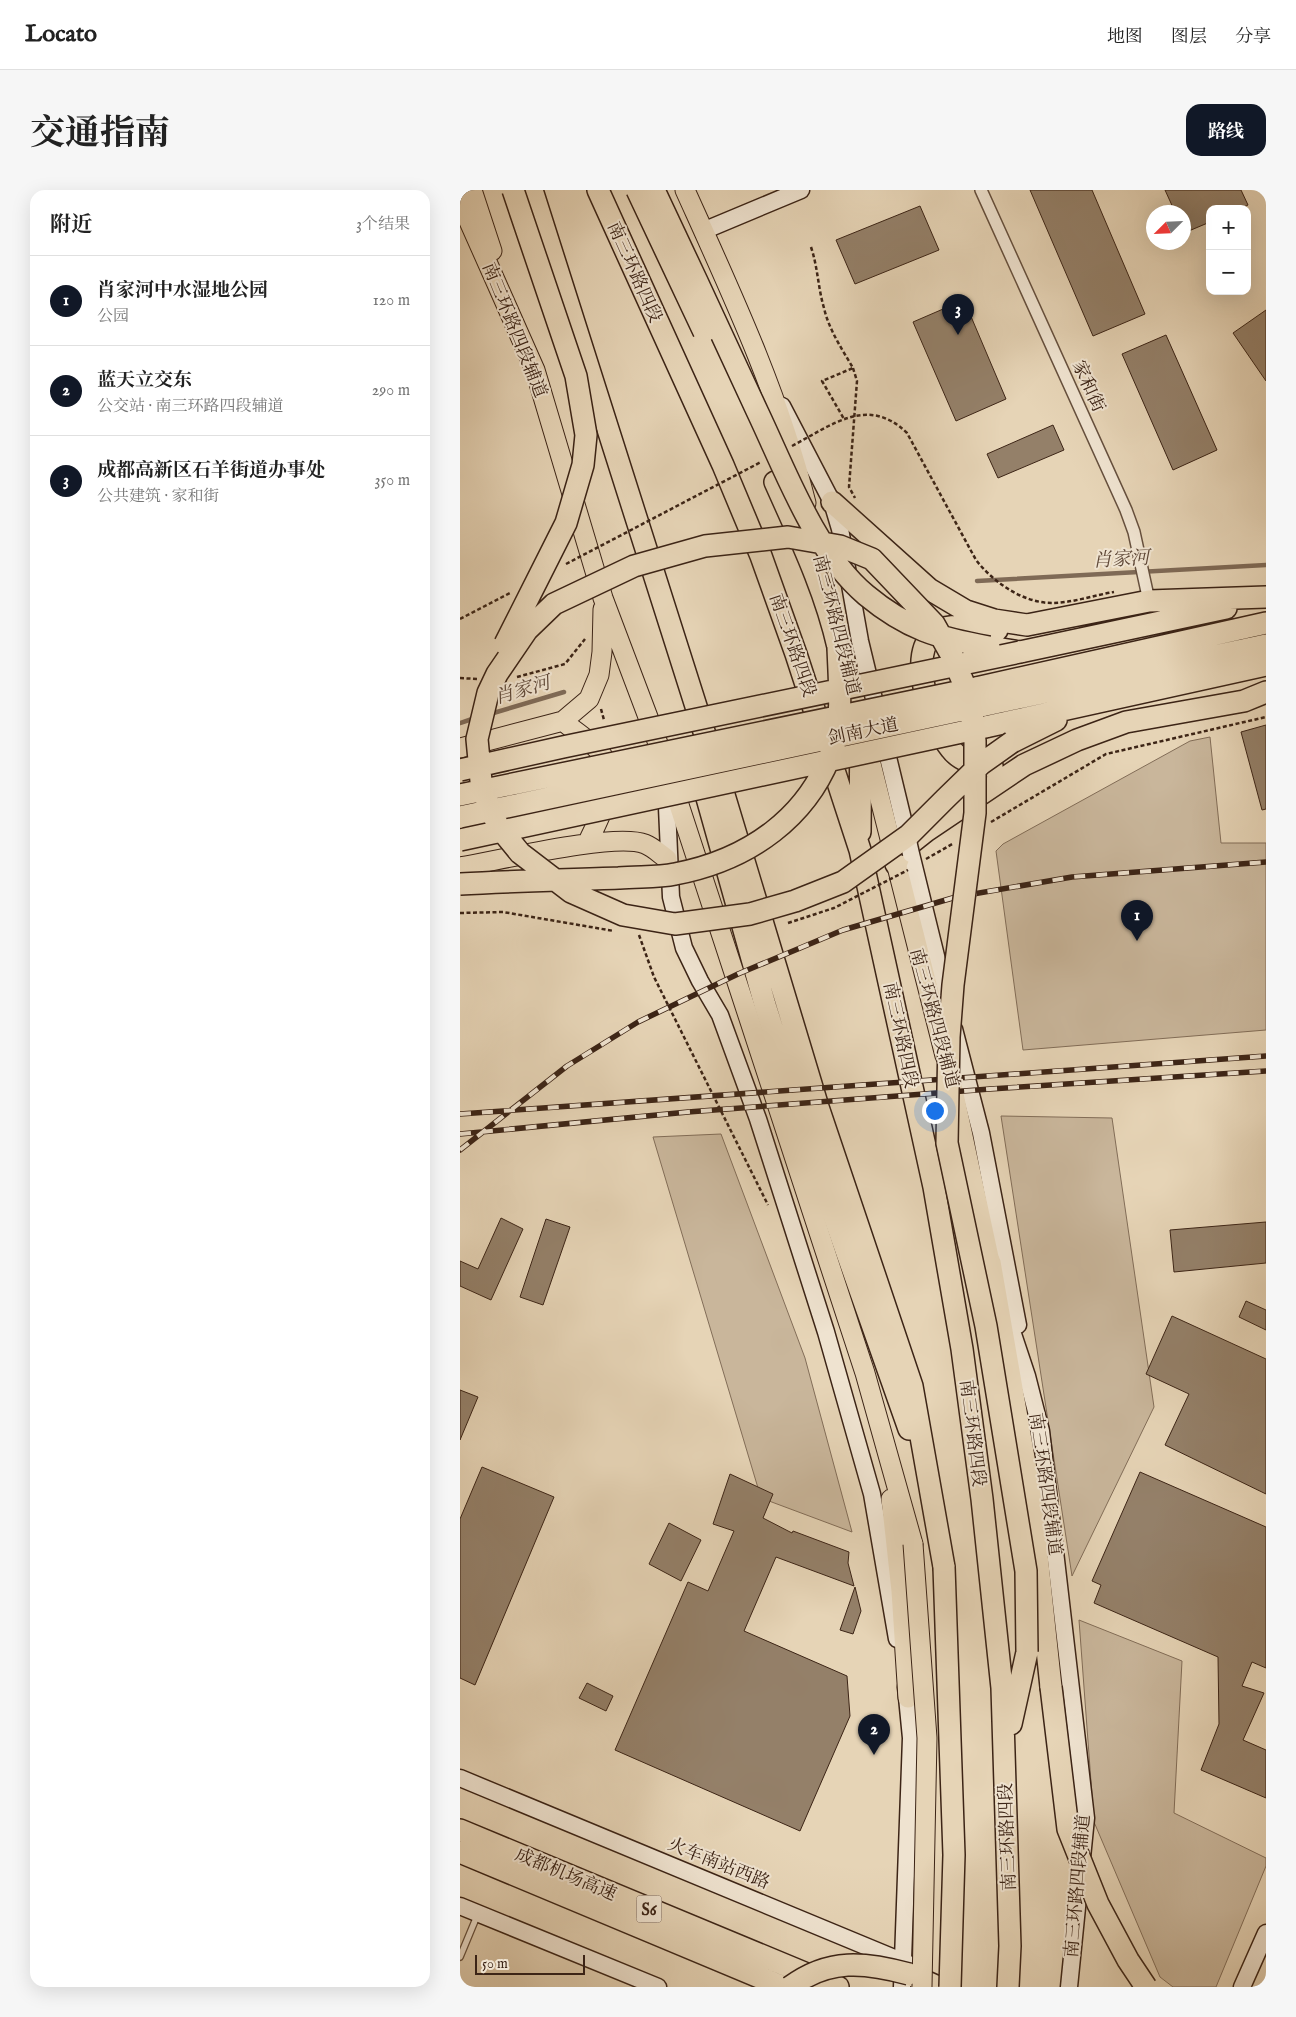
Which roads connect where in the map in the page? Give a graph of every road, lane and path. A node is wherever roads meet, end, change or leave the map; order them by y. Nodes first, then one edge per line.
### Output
1 (472, 190) edge
2 (513, 190) edge
3 (532, 190) edge
4 (598, 190) edge
5 (637, 190) edge
6 (654, 190) edge
7 (801, 190) edge
8 (981, 190) edge
9 (686, 195) edge
10 (460, 201) edge
11 (703, 231) junction
12 (811, 247) dead end
13 (507, 306) junction
14 (853, 368) junction
15 (767, 379) junction
16 (844, 419) dead end
17 (832, 502) junction
18 (857, 502) dead end
19 (583, 531) junction
20 (586, 560) dead end
21 (1147, 591) junction
22 (603, 598) junction
23 (1266, 599) edge
24 (1266, 623) edge
25 (1027, 625) junction
26 (587, 637) dead end
27 (1266, 645) edge
28 (1020, 652) junction
29 (1266, 665) edge
30 (517, 677) dead end
31 (460, 678) edge
32 (483, 686) junction
33 (1266, 692) edge
34 (978, 697) junction
35 (1103, 702) junction
36 (1266, 718) edge
37 (861, 721) junction
38 (563, 722) junction
39 (460, 748) edge
40 (1044, 756) junction
41 (665, 762) junction
42 (460, 770) edge
43 (460, 796) edge
44 (460, 818) edge
45 (987, 824) dead end
46 (460, 840) edge
47 (587, 844) junction
48 (860, 850) junction
49 (668, 858) junction
50 (904, 859) junction
51 (460, 867) edge
52 (460, 884) edge
53 (990, 1262) junction
54 (865, 1373) junction
55 (1027, 1376) junction
56 (1009, 1692) junction
57 (908, 1698) junction
58 (460, 1778) edge
59 (460, 1830) edge
60 (460, 1852) edge
61 (460, 1906) edge
62 (478, 1914) junction
63 (1266, 1933) edge
64 (460, 1957) edge
65 (903, 1961) junction
66 (658, 1987) edge
67 (783, 1987) edge
68 (790, 1987) edge
69 (838, 1987) edge
70 (902, 1987) edge
71 (922, 1987) edge
72 (938, 1987) edge
73 (950, 1987) edge
74 (962, 1987) edge
75 (1008, 1987) edge
76 (1069, 1987) edge
77 (1146, 1987) edge
78 (1242, 1987) edge

1 - 13 main road
2 - 32 highway, bridge
3 - 73 highway, bridge
4 - 48 highway, 南三环路四段
5 - 52 highway, bridge
6 - 28 highway, bridge
7 - 11 main road
8 - 21 street, 家和街
9 - 11 main road, 南三环路四段辅道
10 - 13 main road, 南三环路四段辅道
11 - 15 main road, 南三环路四段辅道
12 - 14 path
13 - 19 main road, 南三环路四段辅道
14 - 16 path
14 - 18 path
15 - 17 main road
15 - 37 main road, 南三环路四段辅道
17 - 25 highway
17 - 50 main road, bridge
19 - 20 path
19 - 22 main road, 南三环路四段辅道
21 - 23 highway
21 - 25 highway
22 - 38 main road
22 - 41 main road, 南三环路四段辅道
23 - 28 highway
24 - 34 highway, 剑南大道
25 - 40 highway
26 - 30 path
27 - 34 highway, 剑南大道
28 - 42 highway, bridge
29 - 35 highway
31 - 32 path
32 - 35 highway, bridge
32 - 56 highway, bridge
33 - 40 highway
34 - 43 highway, 剑南大道, bridge
34 - 44 highway, 剑南大道, bridge
35 - 46 highway, bridge
36 - 45 path
37 - 48 highway
37 - 50 main road, 南三环路四段辅道
38 - 39 main road
38 - 47 main road
40 - 50 highway
41 - 49 main road
41 - 54 main road, 南三环路四段辅道
47 - 49 main road
47 - 51 main road
48 - 56 highway, 南三环路四段
49 - 57 main road
50 - 53 main road, 南三环路四段辅道
50 - 55 main road
53 - 55 main road, 南三环路四段辅道
53 - 77 highway, bridge
54 - 57 main road
54 - 71 main road, bridge
55 - 76 main road, 南三环路四段辅道
56 - 75 highway, 南三环路四段
57 - 65 main road
58 - 65 main road, 火车南站西路
59 - 69 highway, 成都机场高速 / S6
60 - 67 highway, 成都机场高速 / S6
61 - 62 main road
62 - 64 lane
62 - 66 main road
63 - 78 main road
65 - 70 main road
65 - 74 main road, 火车南站西路
68 - 72 highway, bridge

